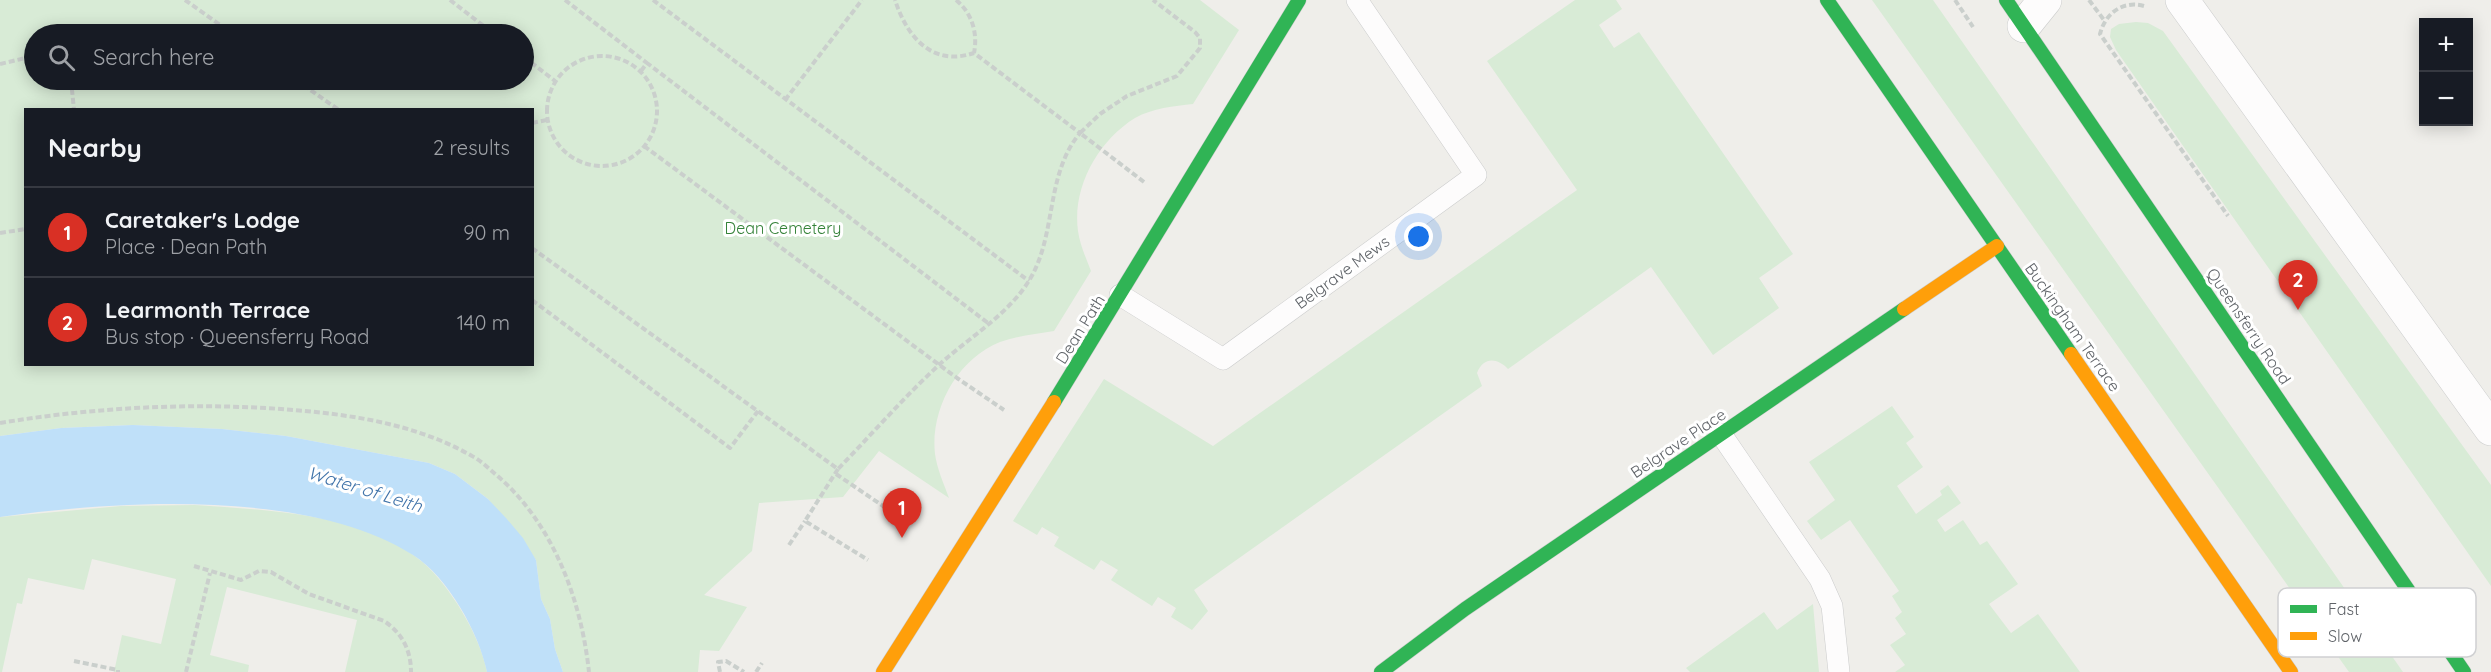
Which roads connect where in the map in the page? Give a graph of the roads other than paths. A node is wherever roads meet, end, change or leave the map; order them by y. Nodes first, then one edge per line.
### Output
1 (1299, 0) edge
2 (1358, 0) edge
3 (1827, 0) edge
4 (2045, 0) edge
5 (2182, 0) edge
6 (2015, 13) edge
7 (1997, 246) junction
8 (1120, 295) junction
9 (2491, 429) edge
10 (1721, 434) junction
11 (2407, 588) edge
12 (2278, 653) edge
13 (2281, 657) edge
14 (2454, 657) edge
15 (883, 672) edge
16 (1381, 672) edge
17 (1839, 672) edge
18 (2291, 672) edge
19 (2464, 672) edge

1 - 8 street, Dean Path
2 - 8 lane, Belgrave Mews
3 - 7 street, Buckingham Terrace
4 - 6 street
5 - 9 street
6 - 11 street, Queensferry Road
7 - 10 street, Belgrave Place
7 - 12 street, Buckingham Terrace
8 - 15 street, Dean Path
10 - 16 street, Belgrave Place
10 - 17 lane
13 - 18 street, Buckingham Terrace
14 - 19 street, Queensferry Road

